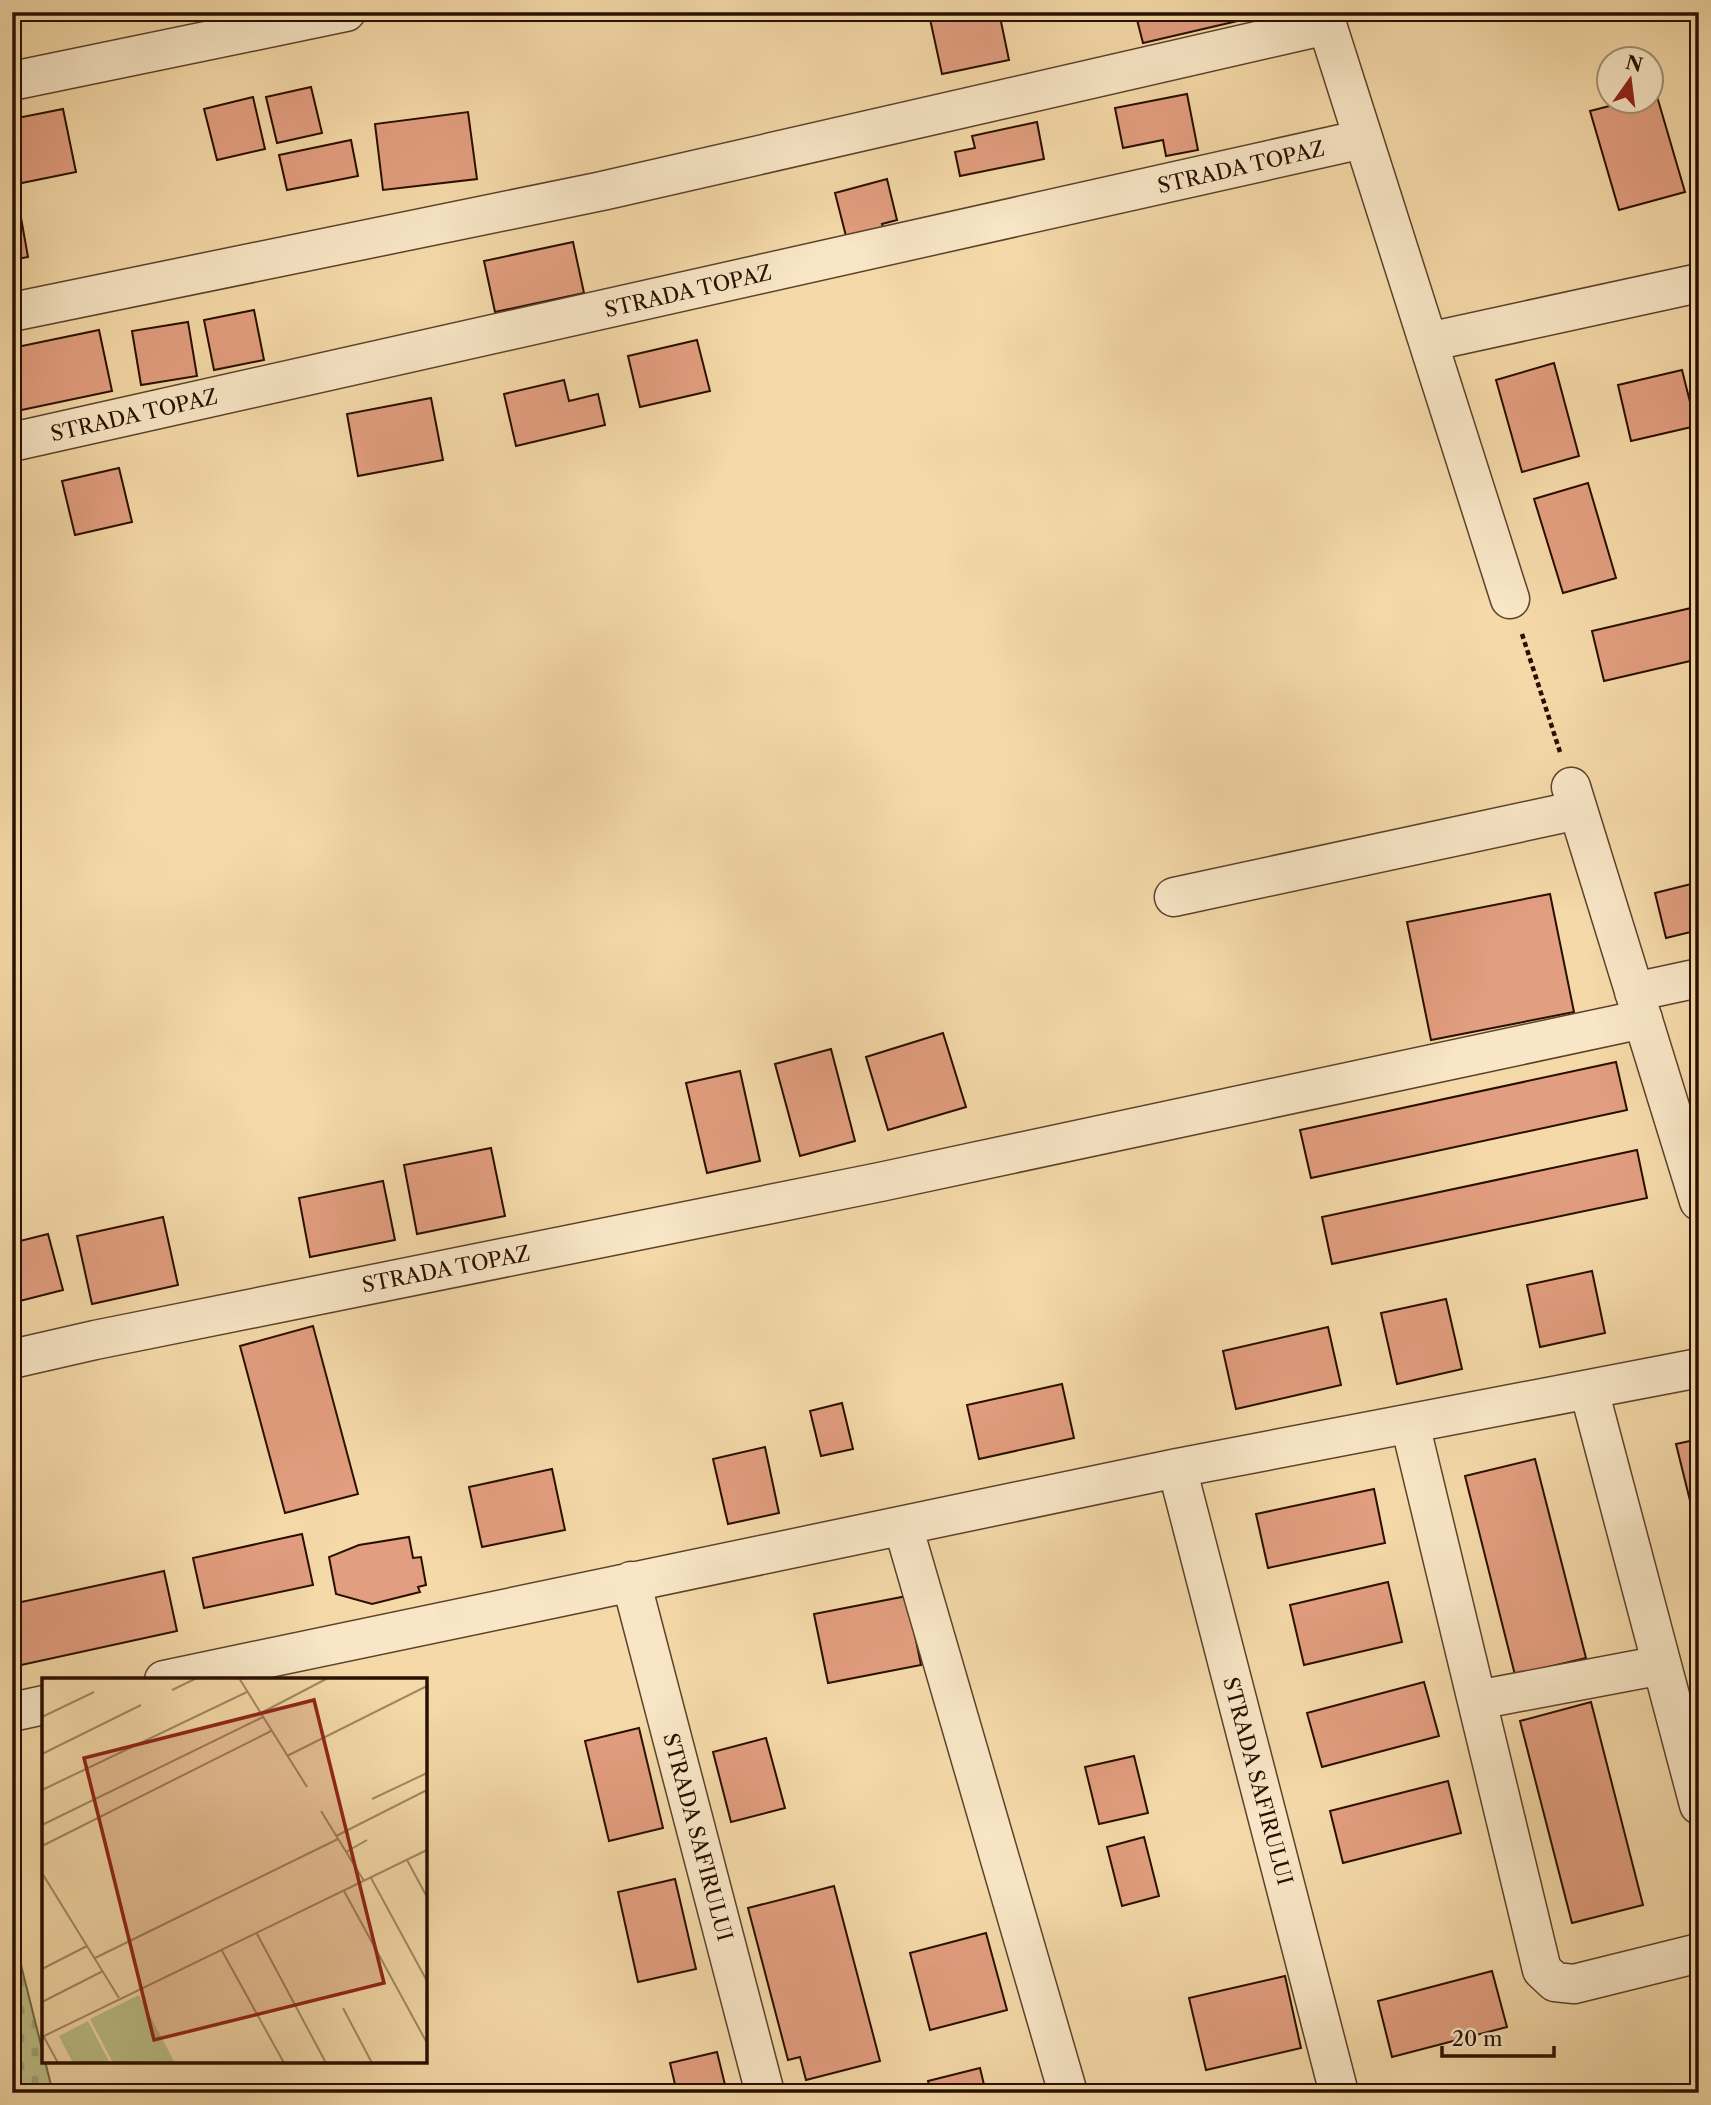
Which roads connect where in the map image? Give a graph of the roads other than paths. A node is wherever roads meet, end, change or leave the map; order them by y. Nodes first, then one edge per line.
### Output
1 (346, 12) edge
2 (1325, 19) edge
3 (12, 81) edge
4 (1363, 139) junction
5 (1699, 283) edge
6 (12, 312) edge
7 (1428, 342) junction
8 (12, 442) edge
9 (1510, 599) road end
10 (1174, 897) dead end
11 (1699, 978) edge
12 (1639, 1005) junction
13 (1686, 1116) edge
14 (1699, 1201) edge
15 (12, 1359) edge
16 (1699, 1368) edge
17 (1589, 1390) junction
18 (1410, 1424) junction
19 (1177, 1468) junction
20 (903, 1526) junction
21 (631, 1581) junction
22 (1662, 1665) junction
23 (172, 1678) edge
24 (1477, 1700) junction
25 (42, 1705) edge
26 (12, 1712) edge
27 (1699, 1805) edge
28 (1699, 1953) edge
29 (765, 2093) edge
30 (1068, 2093) edge
31 (1339, 2093) edge

1 - 3 street
2 - 4 street
2 - 6 street
4 - 7 street
4 - 8 street, STRADA TOPAZ
5 - 7 street
7 - 9 street
10 - 12 street
11 - 12 street, STRADA TOPAZ
12 - 13 street
12 - 15 street, STRADA TOPAZ
13 - 14 street
16 - 17 street
17 - 18 street
17 - 22 street
18 - 19 street
18 - 24 street
19 - 20 street
19 - 31 street, STRADA SAFIRULUI
20 - 21 street
20 - 30 street
21 - 23 street
21 - 29 street, STRADA SAFIRULUI
22 - 24 street
22 - 27 street
24 - 28 street
25 - 26 street

